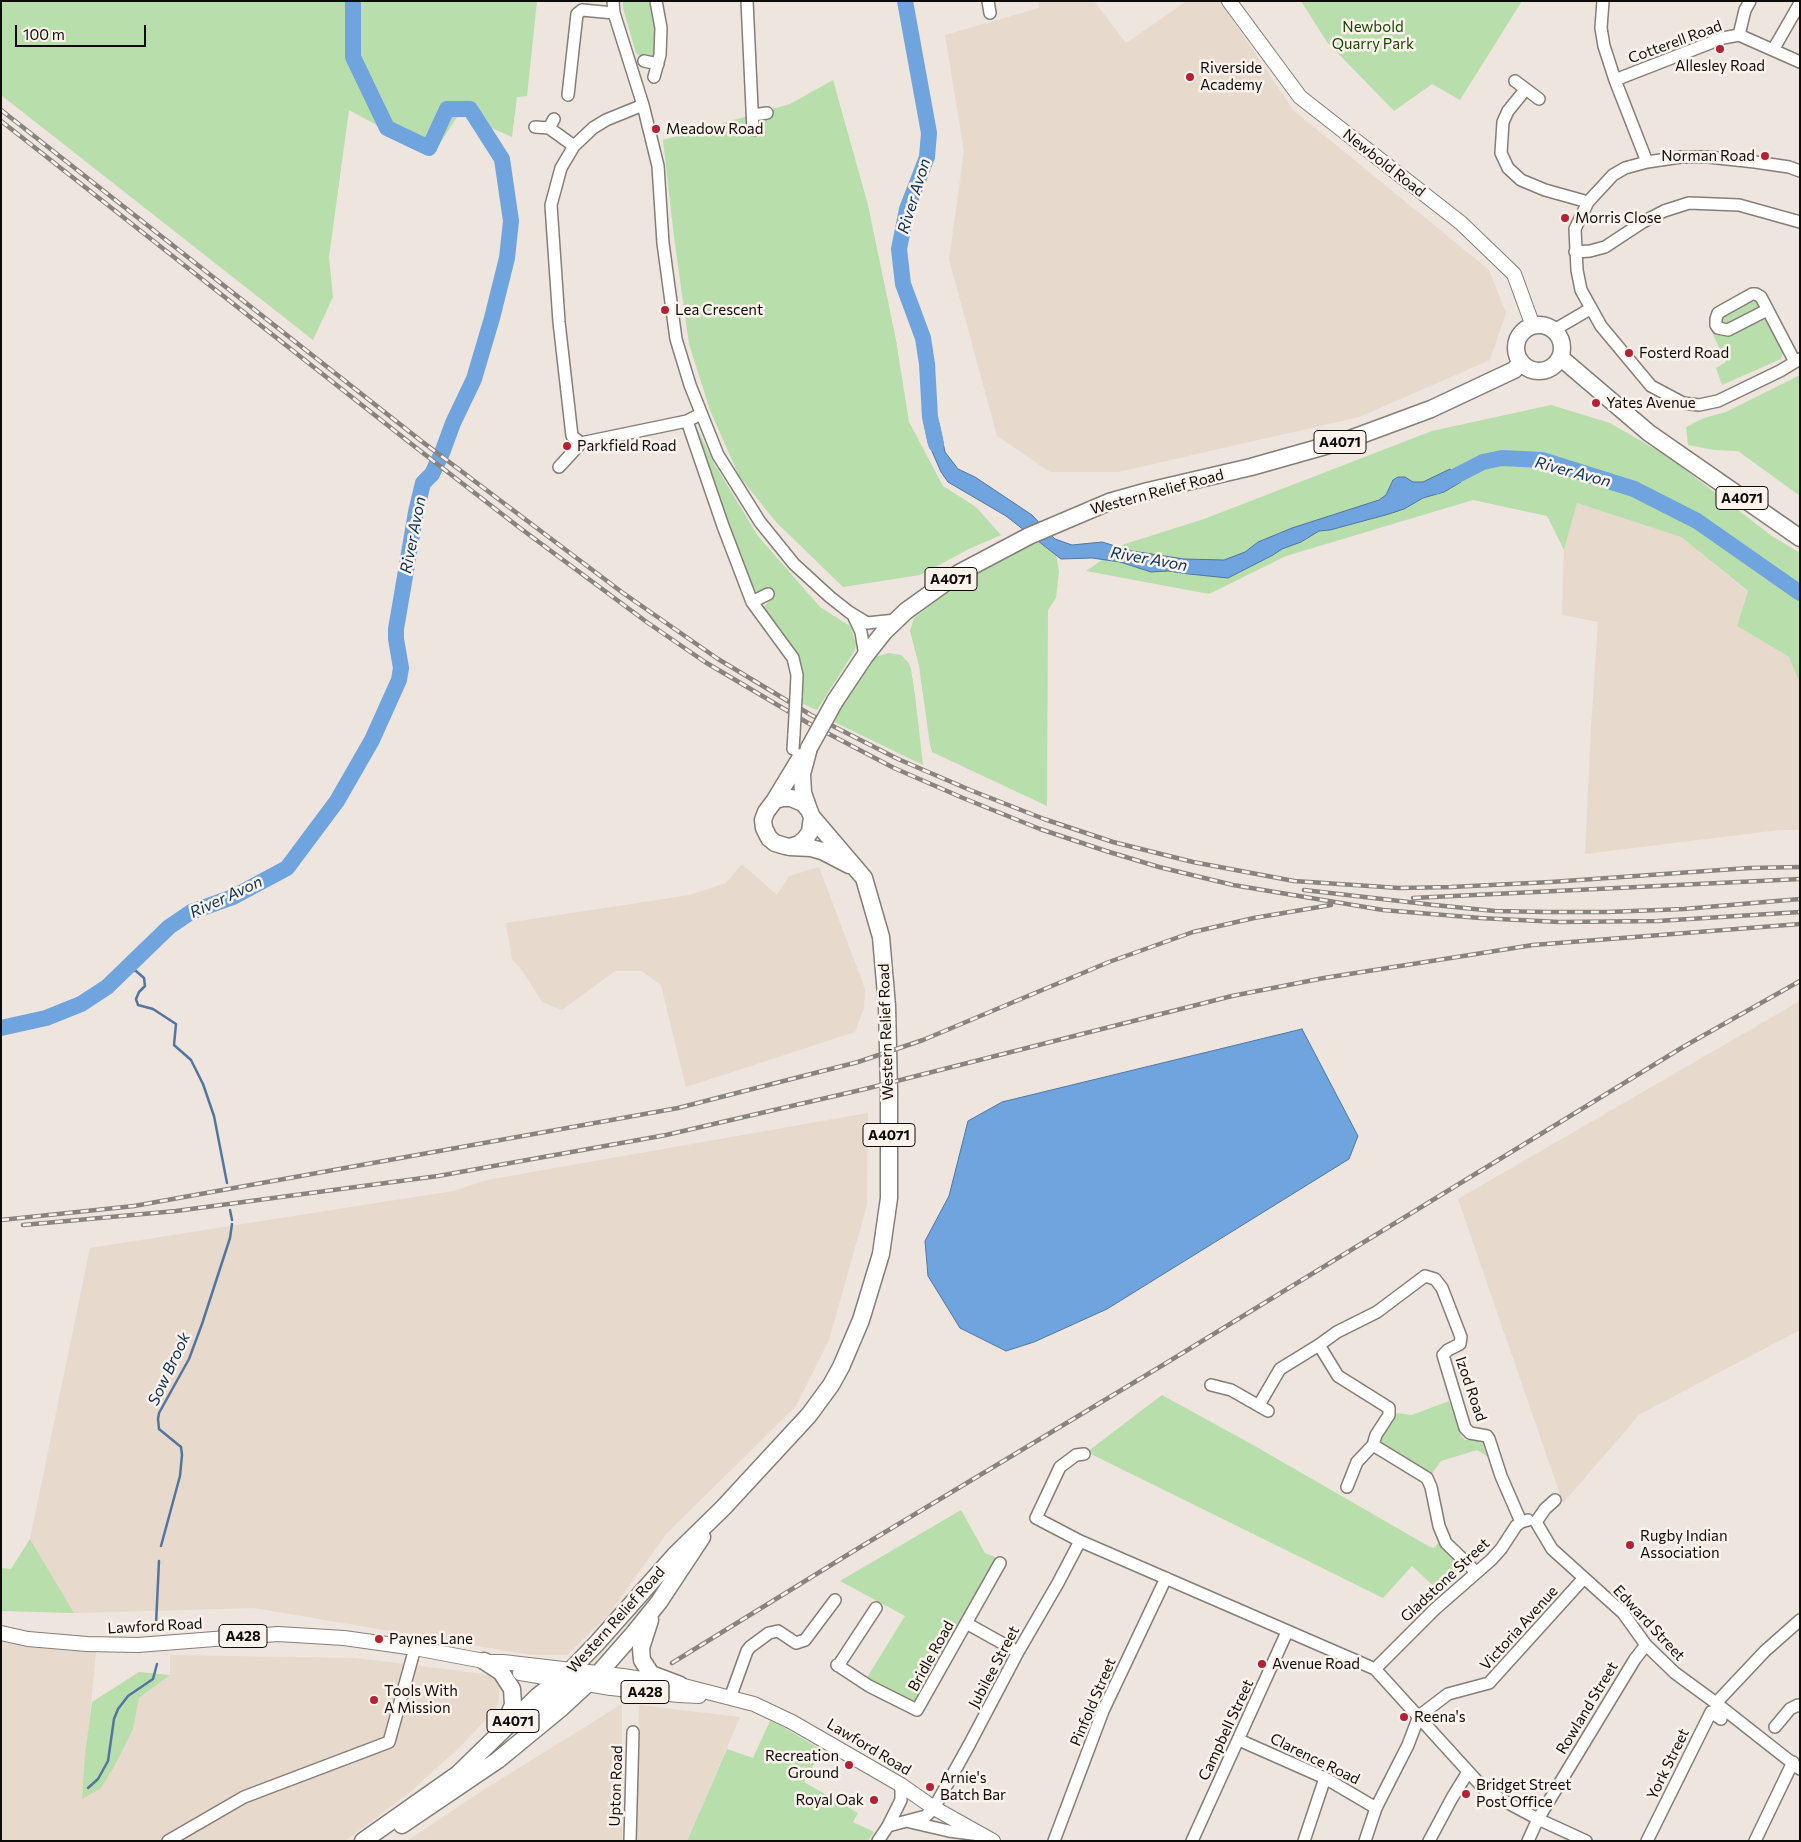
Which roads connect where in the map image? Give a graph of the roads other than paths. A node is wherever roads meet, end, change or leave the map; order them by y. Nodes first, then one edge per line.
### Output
1 (656, 1) edge
2 (747, 1) edge
3 (988, 1) edge
4 (1229, 1) edge
5 (1603, 1) edge
6 (1750, 1) edge
7 (1800, 3) edge
8 (614, 7) edge
9 (990, 13) dead end
10 (1739, 35) junction
11 (1773, 50) junction
12 (644, 61) dead end
13 (1800, 62) edge
14 (658, 64) junction
15 (654, 77) dead end
16 (1615, 80) junction
17 (1515, 81) dead end
18 (1525, 90) junction
19 (568, 95) dead end
20 (1539, 99) dead end
21 (643, 105) junction
22 (767, 113) dead end
23 (753, 115) junction
24 (535, 127) dead end
25 (753, 130) dead end
26 (574, 146) junction
27 (1647, 162) junction
28 (1800, 171) edge
29 (1588, 202) junction
30 (1800, 222) edge
31 (1575, 252) junction
32 (1590, 309) junction
33 (1767, 310) dead end
34 (1533, 326) junction
35 (1554, 330) junction
36 (1561, 358) junction
37 (1797, 360) edge
38 (1522, 363) junction
39 (701, 414) junction
40 (687, 421) junction
41 (580, 442) junction
42 (559, 466) dead end
43 (1800, 538) edge
44 (768, 594) dead end
45 (752, 602) junction
46 (852, 614) junction
47 (897, 620) junction
48 (865, 656) junction
49 (803, 751) junction
50 (776, 800) junction
51 (810, 813) junction
52 (790, 847) junction
53 (859, 871) junction
54 (1319, 1345) junction
55 (1211, 1386) dead end
56 (1373, 1445) junction
57 (1084, 1454) dead end
58 (1347, 1487) dead end
59 (1555, 1500) dead end
60 (724, 1507) junction
61 (1521, 1522) junction
62 (1536, 1522) junction
63 (1080, 1541) junction
64 (696, 1546) junction
65 (1000, 1563) dead end
66 (1476, 1572) junction
67 (1166, 1578) junction
68 (1584, 1578) junction
69 (835, 1600) dead end
70 (655, 1607) junction
71 (876, 1608) dead end
72 (1800, 1620) edge
73 (966, 1623) junction
74 (1287, 1632) junction
75 (1, 1633) edge
76 (1646, 1645) junction
77 (414, 1648) junction
78 (1018, 1652) junction
79 (486, 1662) junction
80 (1374, 1669) junction
81 (577, 1677) junction
82 (680, 1685) junction
83 (726, 1697) junction
84 (1716, 1703) junction
85 (1800, 1706) edge
86 (1419, 1716) junction
87 (1721, 1719) dead end
88 (1775, 1726) dead end
89 (633, 1732) dead end
90 (1239, 1740) junction
91 (1796, 1765) edge
92 (1468, 1772) junction
93 (458, 1774) junction
94 (1325, 1778) junction
95 (901, 1785) junction
96 (934, 1808) junction
97 (1376, 1808) junction
98 (1538, 1819) junction
99 (908, 1822) junction
100 (888, 1826) junction
101 (990, 1838) edge
102 (1430, 1840) edge
103 (168, 1841) edge
104 (363, 1841) edge
105 (377, 1841) edge
106 (630, 1841) edge
107 (878, 1841) edge
108 (1054, 1841) edge
109 (1192, 1841) edge
110 (1304, 1841) edge
111 (1365, 1841) edge
112 (1528, 1841) edge
113 (1586, 1841) edge
114 (1647, 1841) edge
115 (1755, 1841) edge

1 - 14 street
2 - 23 street
3 - 9 street
4 - 34 main road, Newbold Road
5 - 16 street
6 - 10 street
7 - 11 street
8 - 19 street
8 - 21 street
10 - 11 street, Cotterell Road
10 - 16 street, Cotterell Road
11 - 13 street, Cotterell Road
12 - 14 street
14 - 15 street
16 - 27 street
17 - 18 street
18 - 20 street
18 - 29 street
21 - 26 street
21 - 39 street
22 - 23 street
23 - 25 street
24 - 26 street
26 - 41 street
27 - 28 street
27 - 29 street
29 - 31 street
30 - 31 street
31 - 32 street
32 - 35 street
32 - 37 street
33 - 37 street
34 - 35 highway
34 - 38 highway
35 - 36 highway
36 - 38 highway
36 - 43 highway, A4071
38 - 47 highway, Western Relief Road / A4071
39 - 40 street
39 - 46 street
40 - 41 street
40 - 45 street
41 - 42 street
44 - 45 street
45 - 49 street, bridge
46 - 47 street
46 - 48 street
47 - 48 highway, Western Relief Road / A4071
48 - 49 highway, Western Relief Road / A4071, bridge
49 - 50 highway, Western Relief Road / A4071
49 - 51 highway, Western Relief Road / A4071
50 - 51 highway, A4071
50 - 52 highway, A4071
51 - 52 highway
51 - 53 highway, Western Relief Road / A4071
52 - 53 highway, A4071
53 - 60 highway, Western Relief Road / A4071
54 - 55 street
54 - 56 street
54 - 61 street, Izod Road
56 - 58 street
56 - 66 street
57 - 63 street
59 - 62 street
60 - 64 highway, Western Relief Road / A4071
60 - 81 highway, Western Relief Road / A4071
61 - 62 street
61 - 66 street, Gladstone Street
62 - 68 street, Edward Street
63 - 67 street
63 - 78 street, Jubilee Street
64 - 70 highway, Western Relief Road / A4071
64 - 81 highway
65 - 73 street, Bridle Road
66 - 80 street, Gladstone Street
67 - 74 street
67 - 108 street, Pinfold Street
68 - 76 street, Edward Street
68 - 86 street, Victoria Avenue
69 - 83 street
70 - 81 highway, Western Relief Road / A4071
70 - 82 highway
71 - 73 street, Bridle Road
72 - 84 street
73 - 78 street
74 - 80 street
74 - 90 street, Campbell Street
75 - 77 main road, Lawford Road / A428
76 - 84 street, Edward Street
76 - 98 street, Rowland Street
77 - 79 main road, Lawford Road / A428
77 - 103 street
78 - 96 street, Jubilee Street
79 - 81 main road, Lawford Road / A428
79 - 93 highway
80 - 86 street
81 - 82 main road, Lawford Road / A428
81 - 83 main road, Lawford Road / A428
81 - 93 highway, Western Relief Road / A4071
81 - 105 highway, Western Relief Road / A4071
82 - 83 main road, Lawford Road / A428
83 - 95 main road, Lawford Road / A428
84 - 91 street, Edward Street
85 - 88 street
86 - 92 street
86 - 97 street
87 - 114 street, York Street
89 - 106 street, Upton Road
90 - 94 street, Clarence Road
90 - 109 street, Campbell Street
91 - 115 street
92 - 98 street
92 - 102 street
93 - 104 highway, Western Relief Road / A4071
94 - 97 street, Clarence Road
94 - 110 street
95 - 96 main road, Lawford Road / A428
95 - 100 street
96 - 99 street
96 - 101 main road, Lawford Road / A428
97 - 111 street
98 - 112 street, Rowland Street
98 - 113 street
99 - 100 street
99 - 101 street
100 - 107 street

